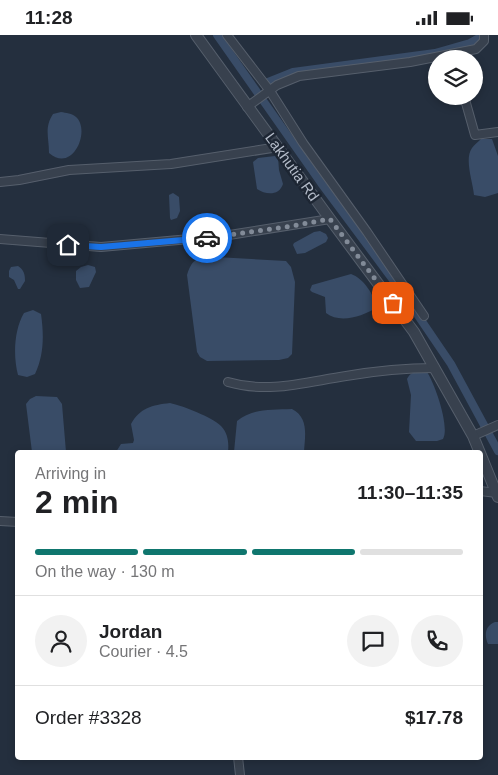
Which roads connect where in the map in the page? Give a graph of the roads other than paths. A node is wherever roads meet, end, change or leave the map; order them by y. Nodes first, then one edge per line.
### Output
1 (196, 35) edge
2 (228, 35) edge
3 (484, 35) edge
4 (473, 50) edge
5 (428, 59) edge
6 (270, 91) junction
7 (467, 105) edge
8 (247, 107) junction
9 (498, 132) edge
10 (278, 147) junction
11 (0, 182) edge
12 (330, 219) junction
13 (0, 239) edge
14 (424, 316) dead end
15 (435, 368) junction
16 (228, 382) dead end
17 (498, 425) edge
18 (473, 436) junction
19 (479, 450) edge
20 (483, 460) edge
21 (483, 492) edge
22 (497, 495) edge
23 (0, 521) edge
24 (15, 522) edge
25 (238, 760) edge
26 (240, 775) edge

1 - 8 street, Lakhutia Rd
2 - 6 street
3 - 4 street
5 - 6 street
6 - 8 street
6 - 14 street
7 - 9 street
8 - 10 street, Lakhutia Rd
10 - 11 street
10 - 12 street, Lakhutia Rd
12 - 13 street
12 - 15 street, Lakhutia Rd
15 - 16 street
15 - 18 street, Lakhutia Rd
17 - 18 street
18 - 19 street, Lakhutia Rd
20 - 22 street, Lakhutia Rd
21 - 22 street
23 - 24 street
25 - 26 street

